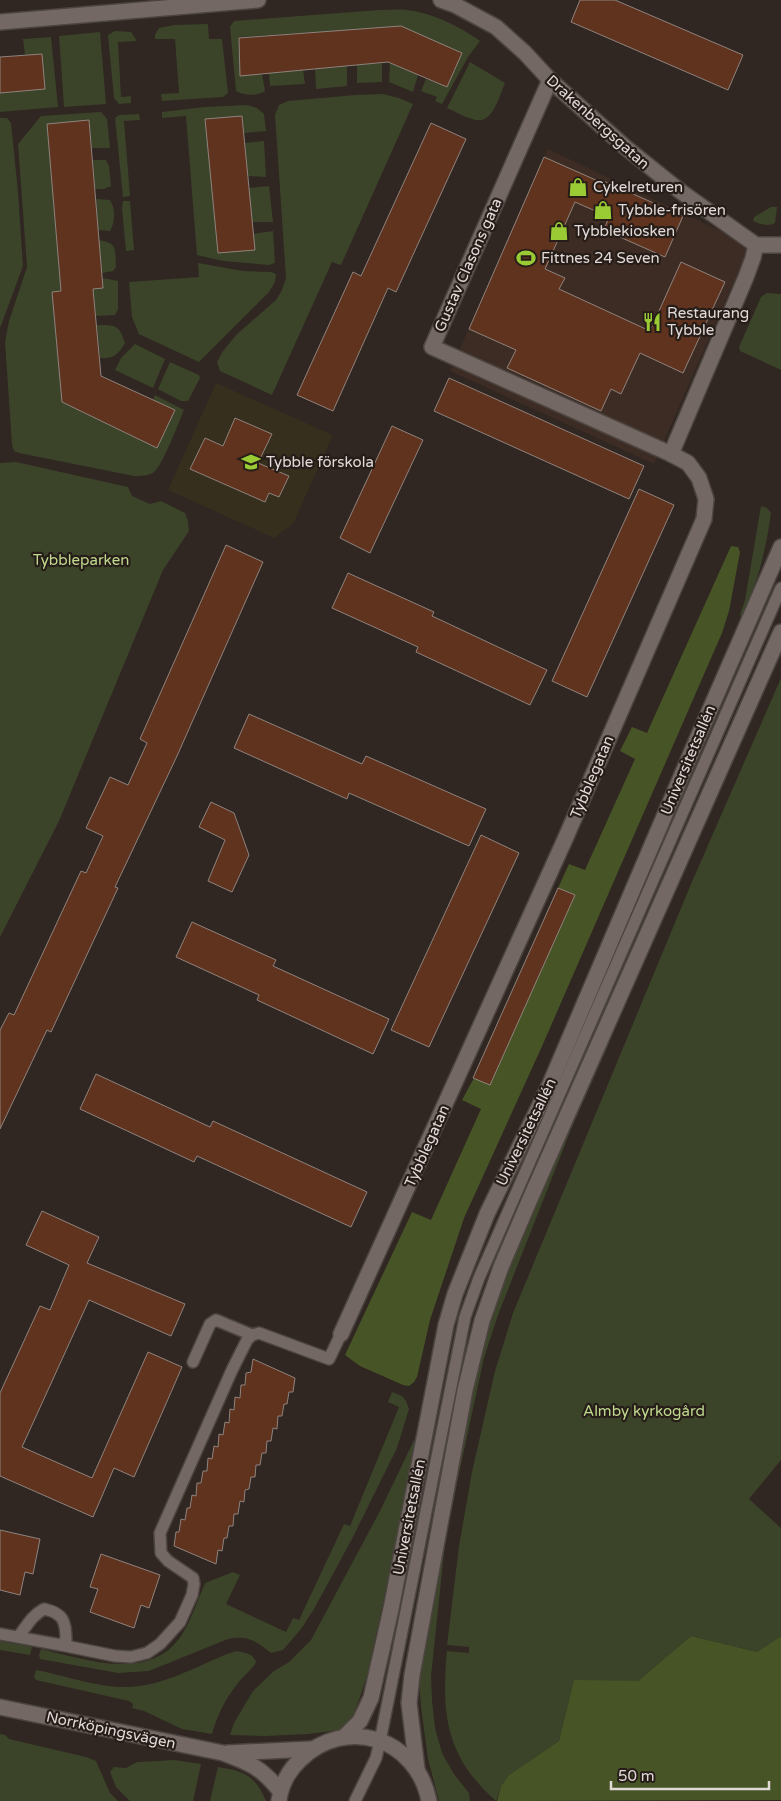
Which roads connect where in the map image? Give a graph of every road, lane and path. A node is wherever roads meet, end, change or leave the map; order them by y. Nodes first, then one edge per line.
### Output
1 (258, 0) edge
2 (441, 0) edge
3 (233, 1) edge
4 (135, 5) edge
5 (0, 22) edge
6 (550, 80) junction
7 (781, 245) edge
8 (756, 246) junction
9 (671, 454) junction
10 (781, 547) edge
11 (781, 588) edge
12 (781, 632) edge
13 (341, 1334) joint
14 (252, 1335) junction
15 (193, 1362) dead end
16 (0, 1634) edge
17 (18, 1637) junction
18 (61, 1645) junction
19 (0, 1707) edge
20 (344, 1737) junction
21 (380, 1741) junction
22 (311, 1749) junction
23 (223, 1753) junction
24 (417, 1769) junction
25 (279, 1796) edge
26 (355, 1801) edge
27 (429, 1801) edge

1 - 3 main road
2 - 6 main road, Drakenbergsgatan
3 - 4 main road
4 - 5 main road
6 - 8 main road, Drakenbergsgatan
6 - 9 main road, Gustav Clasons gata
7 - 8 main road
8 - 9 main road
9 - 13 main road, Tybblegatan
10 - 20 main road, Universitetsallén
11 - 21 lane
12 - 24 main road, Universitetsallén
13 - 14 lane
14 - 15 lane
14 - 18 lane
16 - 17 lane
17 - 18 lane
17 - 18 lane
19 - 23 main road, Norrköpingsvägen
20 - 21 main road
20 - 22 main road
21 - 24 main road
21 - 26 lane
22 - 23 main road, Norrköpingsvägen
22 - 25 main road
23 - 25 main road, Norrköpingsvägen
24 - 27 main road

